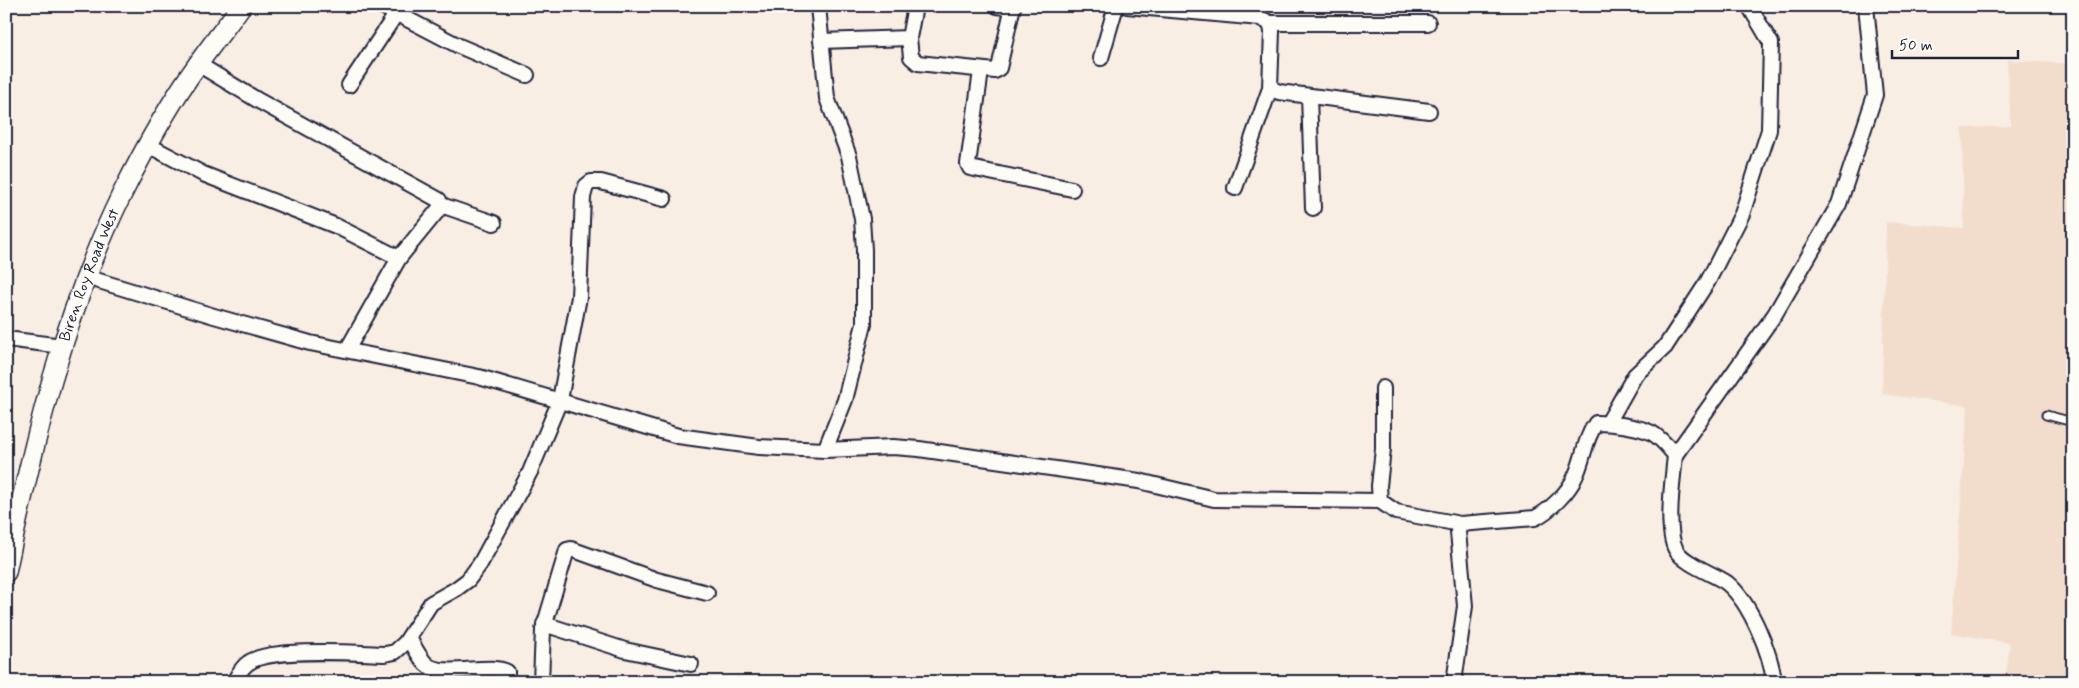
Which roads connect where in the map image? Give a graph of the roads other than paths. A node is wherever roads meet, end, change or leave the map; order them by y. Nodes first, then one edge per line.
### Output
1 (241, 6) edge
2 (818, 6) edge
3 (915, 6) edge
4 (997, 6) edge
5 (1116, 6) edge
6 (1127, 6) edge
7 (1749, 6) edge
8 (1866, 6) edge
9 (1013, 7) edge
10 (389, 9) edge
11 (1270, 23) junction
12 (1428, 23) dead end
13 (909, 38) junction
14 (821, 41) junction
15 (1102, 58) dead end
16 (198, 64) junction
17 (981, 71) junction
18 (527, 75) dead end
19 (349, 85) dead end
20 (1270, 88) junction
21 (1309, 96) junction
22 (1429, 111) dead end
23 (148, 145) junction
24 (1235, 188) dead end
25 (1072, 189) dead end
26 (664, 199) dead end
27 (441, 205) junction
28 (1313, 208) dead end
29 (494, 223) dead end
30 (399, 258) junction
31 (86, 277) junction
32 (6, 339) edge
33 (62, 346) junction
34 (347, 350) junction
35 (1383, 388) dead end
36 (560, 400) junction
37 (2046, 415) dead end
38 (2073, 422) edge
39 (1608, 423) junction
40 (825, 450) junction
41 (1675, 455) junction
42 (1380, 501) junction
43 (1460, 524) junction
44 (6, 572) edge
45 (708, 593) dead end
46 (544, 624) junction
47 (409, 638) junction
48 (691, 664) dead end
49 (234, 682) edge
50 (507, 682) edge
51 (541, 682) edge
52 (1454, 682) edge
53 (1774, 682) edge

1 - 16 main road, Biren Roy Road West
2 - 14 street
3 - 13 street
4 - 9 street
5 - 15 street
6 - 11 street
7 - 39 street
8 - 41 street
9 - 17 street
10 - 18 street
10 - 19 street
11 - 12 street
11 - 20 street
13 - 14 street
13 - 17 street
14 - 40 street
16 - 23 main road, Biren Roy Road West
16 - 27 street
17 - 25 street
20 - 21 street
20 - 24 street
21 - 22 street
21 - 28 street
23 - 30 street
23 - 31 main road, Biren Roy Road West
26 - 36 street
27 - 29 street
27 - 30 street
30 - 34 street
31 - 33 main road, Biren Roy Road West
31 - 34 street
32 - 33 street
33 - 44 main road, Biren Roy Road West
34 - 36 street
35 - 42 street
36 - 40 street
36 - 47 street
37 - 38 lane
39 - 41 street
39 - 43 street
40 - 42 street
41 - 53 street
42 - 43 street
43 - 52 street
45 - 46 street
46 - 48 street
46 - 51 street
47 - 49 street
47 - 50 street

